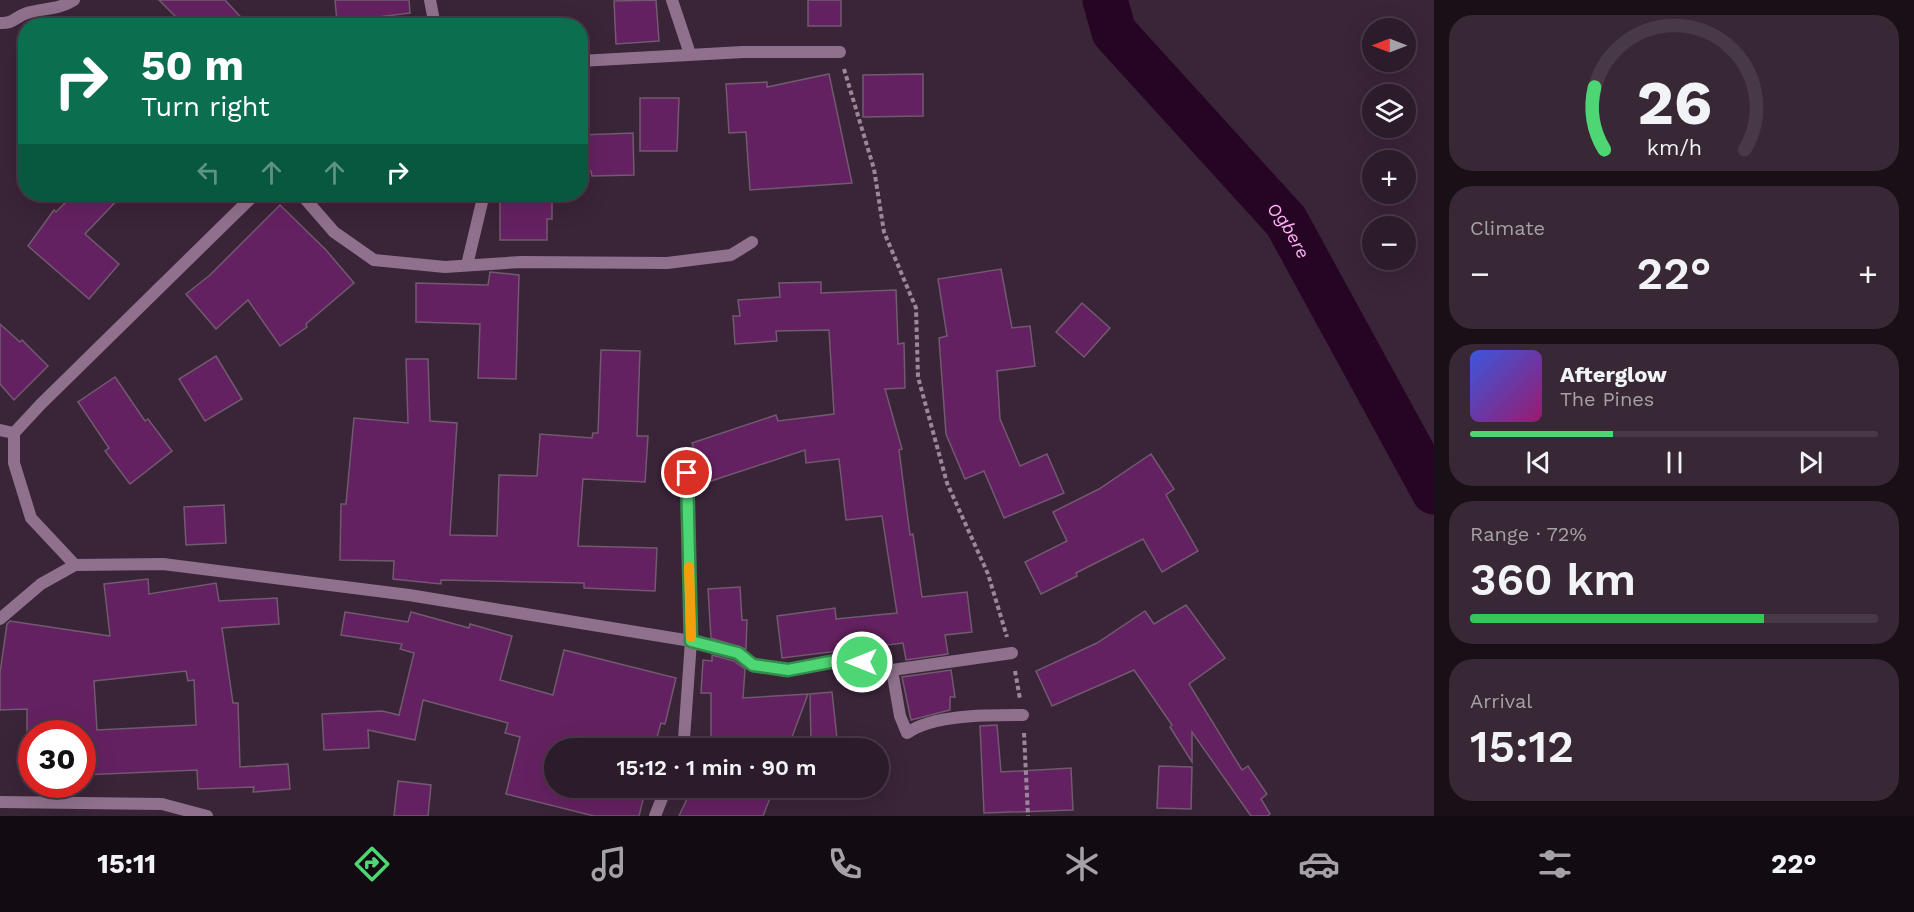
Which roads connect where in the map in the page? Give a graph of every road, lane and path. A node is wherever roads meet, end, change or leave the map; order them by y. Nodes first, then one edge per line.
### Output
1 (74, 0) edge
2 (430, 0) edge
3 (672, 0) edge
4 (19, 18) edge
5 (433, 18) edge
6 (18, 19) edge
7 (0, 23) edge
8 (840, 52) joint
9 (690, 54) junction
10 (588, 60) edge
11 (248, 201) edge
12 (307, 201) edge
13 (482, 201) edge
14 (752, 242) dead end
15 (467, 265) junction
16 (0, 430) edge
17 (14, 434) junction
18 (687, 473) dead end
19 (75, 565) junction
20 (0, 619) edge
21 (691, 641) junction
22 (1012, 653) junction
23 (892, 670) junction
24 (1023, 715) junction
25 (684, 738) edge
26 (662, 798) edge
27 (0, 802) edge
28 (75, 803) junction
29 (73, 816) edge
30 (207, 816) edge
31 (655, 816) edge
32 (1028, 816) edge

1 - 4 street
2 - 5 street
3 - 9 street
6 - 7 street
8 - 9 street
8 - 22 path
9 - 10 street
11 - 17 street
12 - 15 street
13 - 15 street
14 - 15 street
16 - 17 street
17 - 19 street
18 - 21 street
19 - 20 street
19 - 21 street
21 - 23 street
21 - 25 street
22 - 23 street
22 - 24 path
23 - 24 street
24 - 32 path
26 - 31 street
27 - 28 street
28 - 29 street
28 - 30 street

